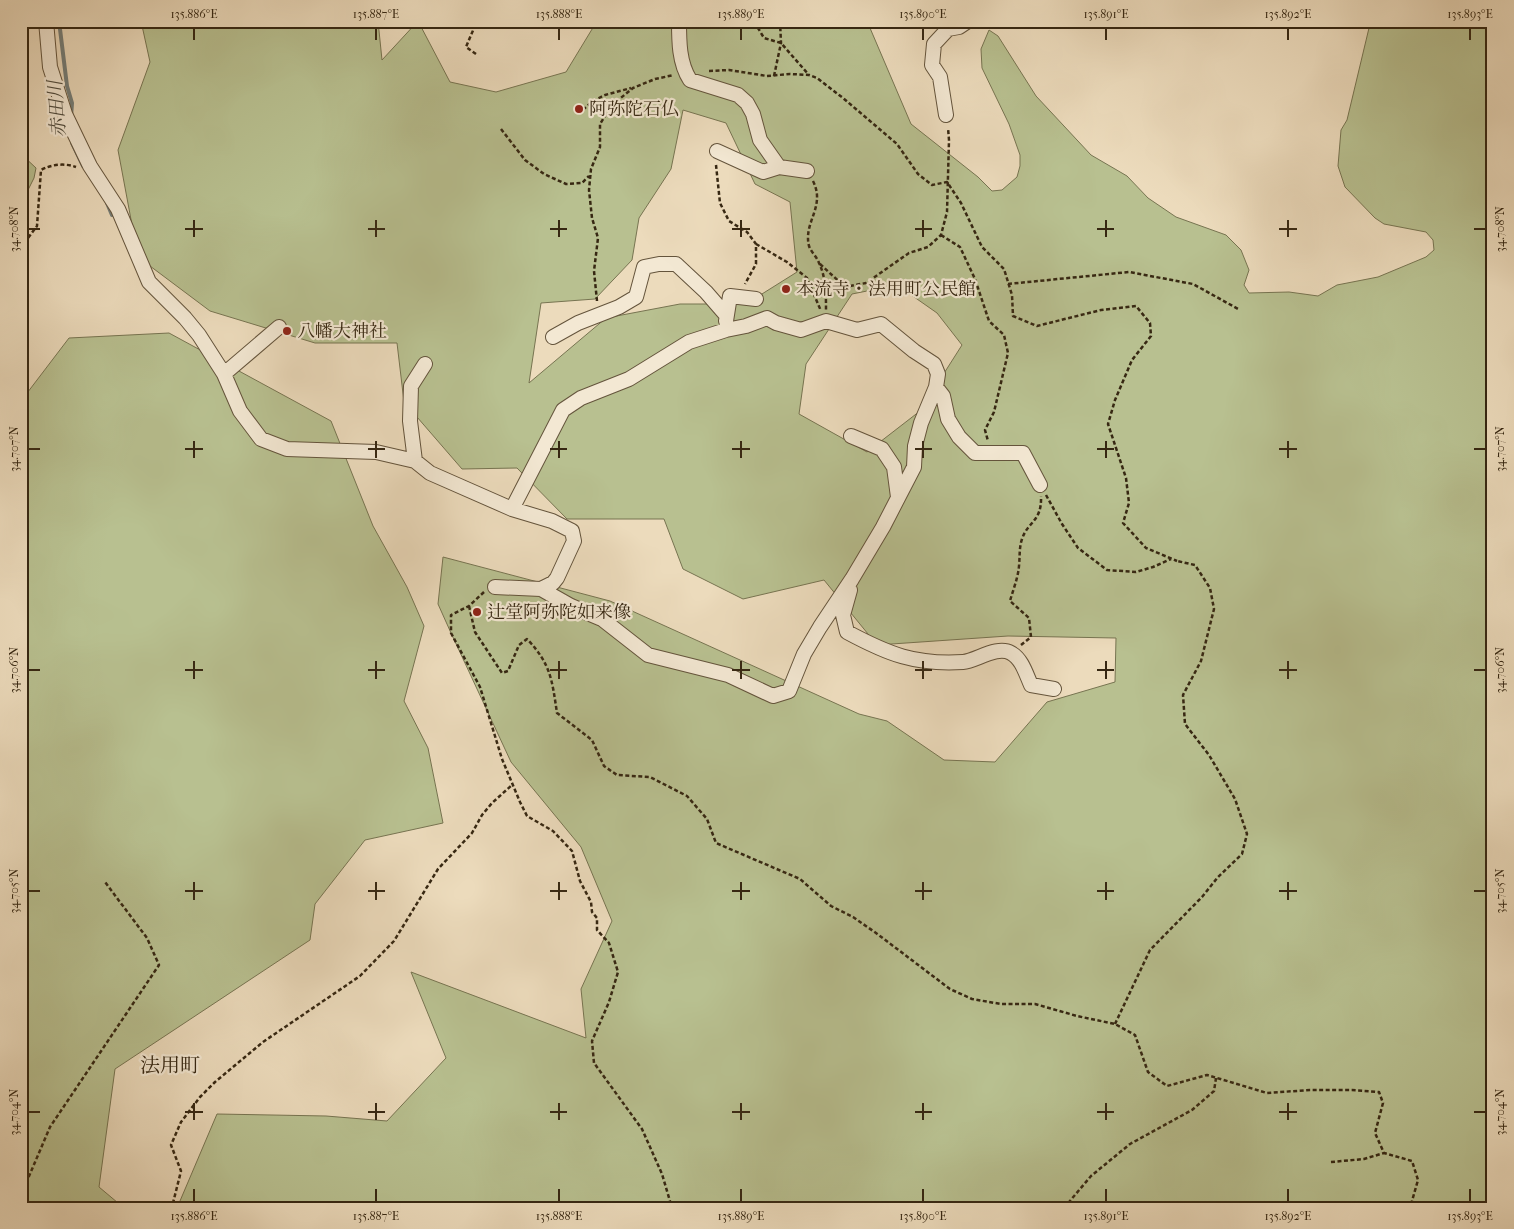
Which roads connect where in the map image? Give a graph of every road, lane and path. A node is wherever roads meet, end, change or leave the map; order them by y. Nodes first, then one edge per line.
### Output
1 (477, 21) edge
2 (679, 21) edge
3 (759, 21) edge
4 (780, 21) edge
5 (968, 21) edge
6 (44, 25) edge
7 (781, 43) junction
8 (476, 54) dead end
9 (685, 73) junction
10 (809, 75) junction
11 (774, 76) junction
12 (633, 88) junction
13 (578, 114) dead end
14 (946, 115) joint
15 (501, 129) dead end
16 (717, 151) joint
17 (779, 167) junction
18 (80, 168) dead end
19 (807, 171) joint
20 (590, 175) junction
21 (947, 182) junction
22 (941, 235) junction
23 (756, 244) junction
24 (820, 264) junction
25 (21, 276) edge
26 (1008, 284) junction
27 (756, 299) joint
28 (1240, 310) dead end
29 (598, 315) junction
30 (726, 315) junction
31 (826, 321) junction
32 (278, 327) dead end
33 (726, 330) junction
34 (554, 337) dead end
35 (425, 364) dead end
36 (224, 374) junction
37 (936, 386) junction
38 (851, 436) dead end
39 (988, 442) dead end
40 (415, 461) junction
41 (1040, 485) junction
42 (898, 497) junction
43 (512, 509) junction
44 (1177, 561) junction
45 (852, 579) junction
46 (494, 587) joint
47 (541, 589) junction
48 (469, 606) junction
49 (1011, 653) junction
50 (1054, 689) dead end
51 (512, 785) junction
52 (105, 882) dead end
53 (1115, 1024) junction
54 (1216, 1078) junction
55 (1384, 1153) junction
56 (1331, 1162) dead end
57 (21, 1195) edge
58 (168, 1208) edge
59 (672, 1208) edge
60 (1064, 1208) edge
61 (1410, 1208) edge

1 - 8 path
2 - 9 street
3 - 7 path
4 - 7 path
5 - 14 street
6 - 36 street
7 - 10 path
7 - 11 path
9 - 11 path
9 - 12 path
9 - 17 street
10 - 11 path
10 - 21 path
12 - 13 path
12 - 20 path
14 - 21 path
15 - 20 path
16 - 17 street
16 - 23 path
17 - 19 street
18 - 25 path
19 - 24 path
20 - 29 path
21 - 22 path
21 - 26 path
22 - 24 path
22 - 39 path
23 - 27 path
23 - 31 path
24 - 31 path
26 - 28 path
26 - 44 path
27 - 30 street
29 - 30 street
29 - 34 street
30 - 33 street
31 - 33 street
31 - 37 street
32 - 36 street
33 - 43 street
35 - 40 street
36 - 40 street
37 - 41 street
37 - 42 street
38 - 42 street
40 - 43 street
41 - 44 path
41 - 49 path
42 - 45 street
43 - 47 street
44 - 53 path
45 - 47 street
45 - 49 street
46 - 47 street
46 - 48 path
48 - 51 path
48 - 53 path
49 - 50 street
51 - 58 path
51 - 59 path
52 - 57 path
53 - 54 path
54 - 55 path
54 - 60 path
55 - 56 path
55 - 61 path

